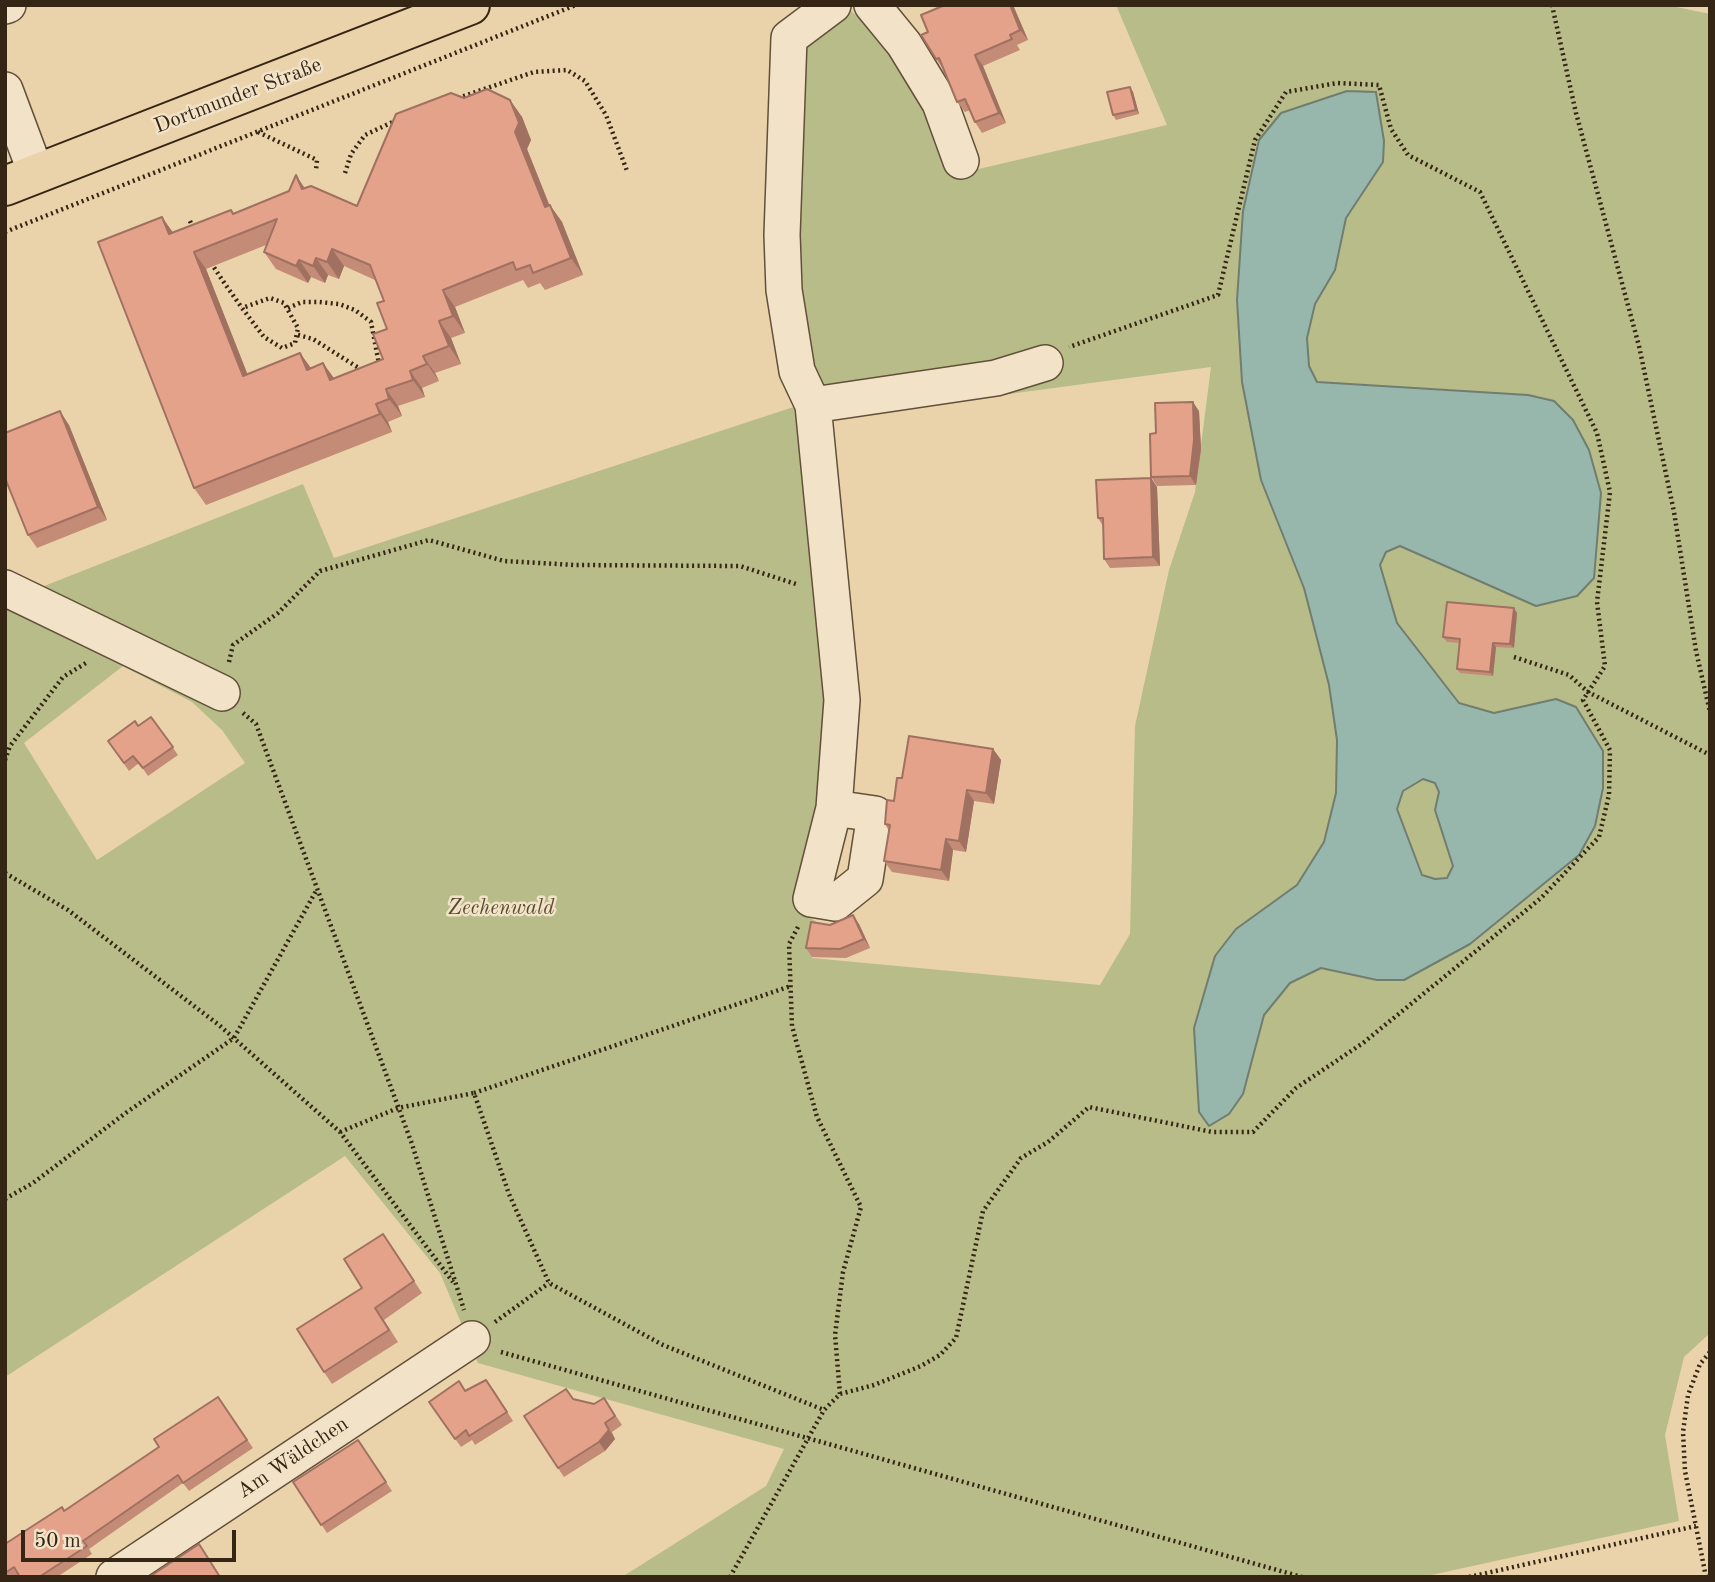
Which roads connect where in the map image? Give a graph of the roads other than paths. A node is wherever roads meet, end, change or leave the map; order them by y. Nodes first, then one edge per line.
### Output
1 (470, 5) edge
2 (833, 5) edge
3 (872, 5) edge
4 (5, 90) edge
5 (961, 161) dead end
6 (21, 179) edge
7 (1045, 363) road end
8 (813, 405) junction
9 (5, 588) edge
10 (222, 693) road end
11 (834, 808) junction
12 (472, 1339) road end
13 (114, 1577) edge

1 - 6 main road, Dortmunder Straße
2 - 8 street
3 - 5 street
4 - 6 street
7 - 8 street
8 - 11 street
9 - 10 street
11 - 11 street
12 - 13 street, Am Wäldchen

